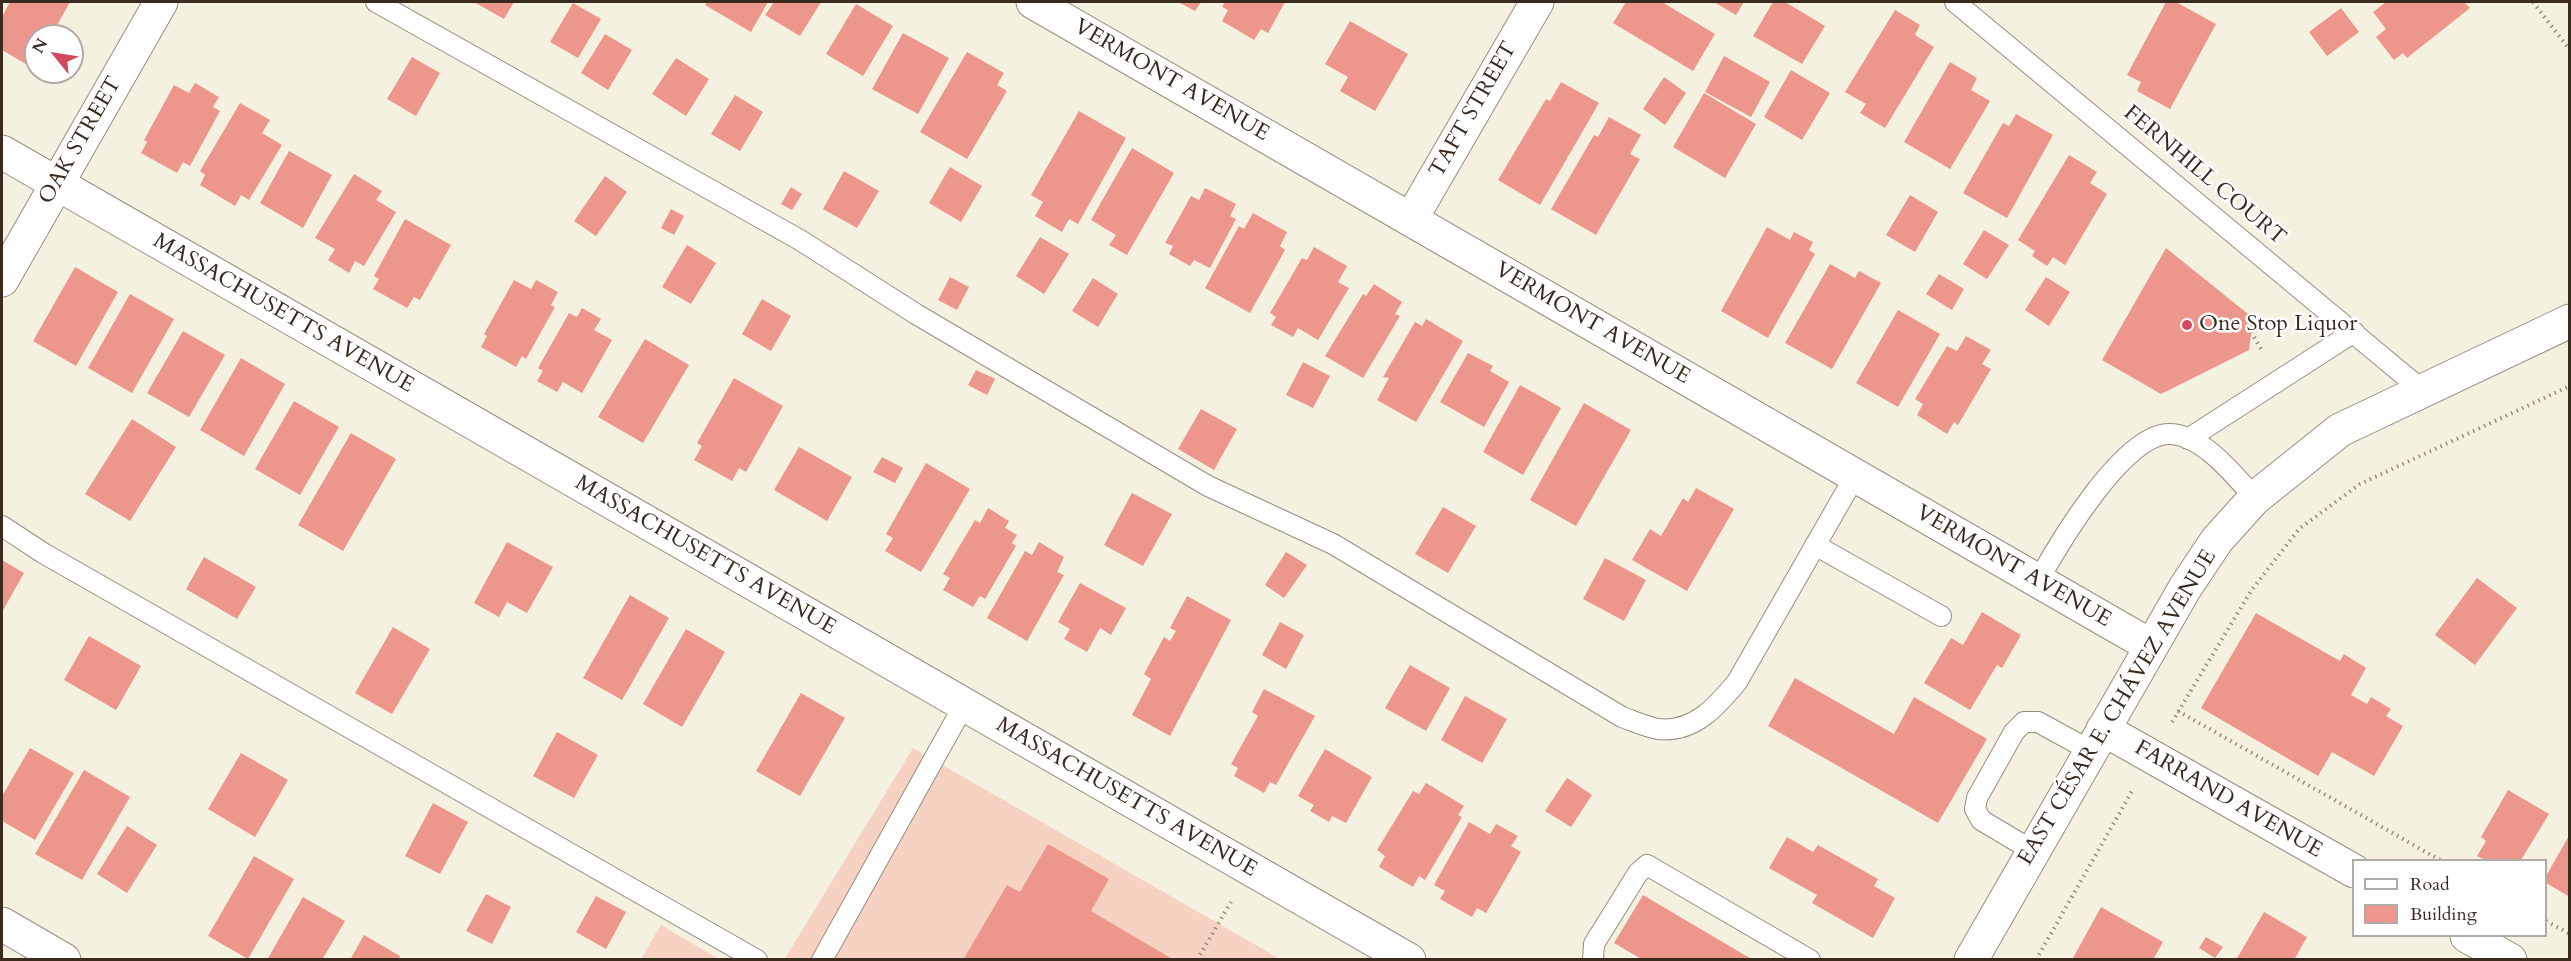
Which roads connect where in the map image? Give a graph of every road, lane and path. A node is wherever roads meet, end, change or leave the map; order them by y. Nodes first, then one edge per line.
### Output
1 (161, 2) edge
2 (376, 2) edge
3 (1033, 2) edge
4 (1537, 2) edge
5 (1955, 2) edge
6 (2533, 2) edge
7 (2570, 50) edge
8 (2, 152) edge
9 (57, 184) junction
10 (1411, 219) junction
11 (2, 280) edge
12 (2570, 321) edge
13 (2354, 332) junction
14 (2570, 386) edge
15 (2422, 390) junction
16 (2187, 439) junction
17 (1855, 476) junction
18 (2255, 498) junction
19 (2, 526) edge
20 (1815, 545) junction
21 (2038, 581) junction
22 (1941, 616) dead end
23 (2151, 646) junction
24 (964, 705) junction
25 (2178, 711) junction
26 (2097, 740) junction
27 (2152, 757) junction
28 (2033, 851) junction
29 (2437, 859) edge
30 (2352, 870) edge
31 (1232, 899) dead end
32 (2547, 922) edge
33 (2, 924) edge
34 (2570, 934) edge
35 (2469, 937) edge
36 (64, 960) edge
37 (757, 960) edge
38 (822, 960) edge
39 (1197, 960) edge
40 (1409, 960) edge
41 (1593, 960) edge
42 (1810, 960) edge
43 (1971, 960) edge
44 (2036, 960) edge
45 (2510, 960) edge

1 - 9 street, OAK STREET
2 - 20 lane
3 - 10 street, VERMONT AVENUE
4 - 10 street, TAFT STREET
5 - 13 lane, FERNHILL COURT
6 - 7 path
8 - 9 street, MASSACHUSETTS AVENUE
9 - 11 street, OAK STREET
9 - 24 street, MASSACHUSETTS AVENUE
10 - 17 street, VERMONT AVENUE
12 - 15 street, EAST CÉSAR E. CHÁVEZ AVENUE
13 - 15 lane, FERNHILL COURT
13 - 16 lane
14 - 25 path
15 - 18 street, EAST CÉSAR E. CHÁVEZ AVENUE
16 - 18 lane
16 - 21 lane
17 - 20 lane
17 - 21 street, VERMONT AVENUE
18 - 23 street, EAST CÉSAR E. CHÁVEZ AVENUE
19 - 37 lane
20 - 22 lane
21 - 23 street, VERMONT AVENUE
23 - 26 street, EAST CÉSAR E. CHÁVEZ AVENUE
24 - 38 lane
24 - 40 street, MASSACHUSETTS AVENUE
25 - 27 path
25 - 29 path
26 - 27 street, FARRAND AVENUE
26 - 28 street, EAST CÉSAR E. CHÁVEZ AVENUE
26 - 28 lane
27 - 30 street, FARRAND AVENUE
27 - 44 path
28 - 43 street, EAST CÉSAR E. CHÁVEZ AVENUE
31 - 39 path
32 - 34 path
33 - 36 street
35 - 45 street
41 - 42 lane

